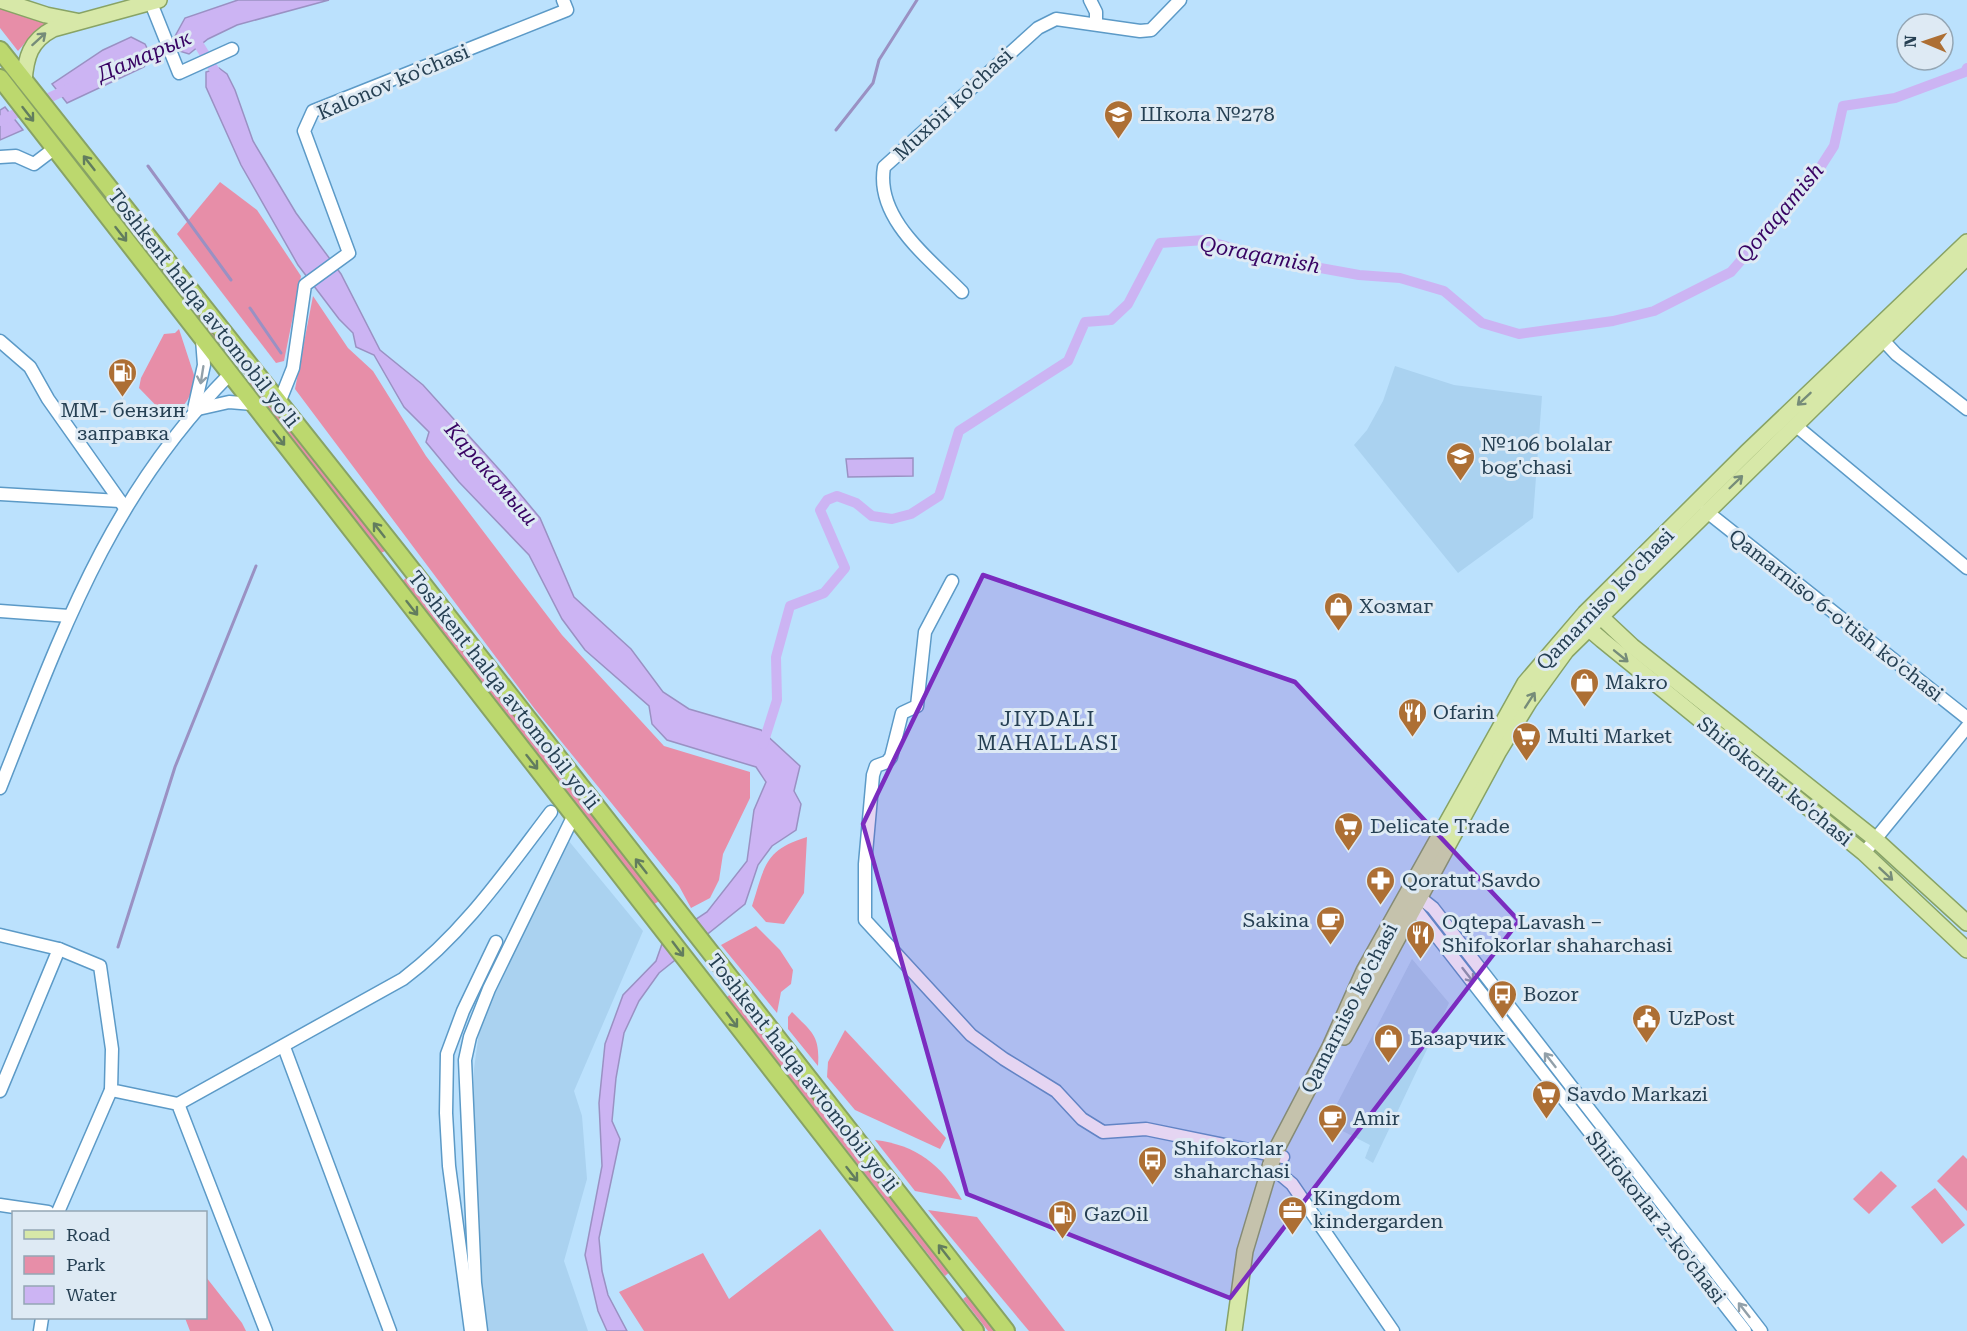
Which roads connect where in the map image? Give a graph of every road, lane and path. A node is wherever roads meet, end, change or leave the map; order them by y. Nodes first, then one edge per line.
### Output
1 (0, 0) edge
2 (563, 0) edge
3 (1090, 0) edge
4 (1180, 0) edge
5 (155, 2) edge
6 (82, 22) junction
7 (1096, 23) junction
8 (232, 49) dead end
9 (0, 50) edge
10 (24, 81) junction
11 (5, 84) edge
12 (51, 143) junction
13 (0, 157) edge
14 (1967, 242) edge
15 (1967, 258) edge
16 (962, 292) dead end
17 (202, 339) junction
18 (1882, 339) junction
19 (0, 341) edge
20 (246, 361) junction
21 (230, 374) junction
22 (279, 403) junction
23 (253, 404) junction
24 (1967, 409) edge
25 (194, 411) junction
26 (1795, 425) junction
27 (0, 494) edge
28 (123, 505) junction
29 (1706, 511) junction
30 (401, 556) junction
31 (1967, 568) edge
32 (382, 571) junction
33 (952, 582) dead end
34 (0, 611) edge
35 (69, 616) junction
36 (1591, 619) junction
37 (1967, 718) edge
38 (1967, 727) edge
39 (0, 788) edge
40 (551, 813) dead end
41 (574, 815) junction
42 (1875, 839) junction
43 (1863, 853) junction
44 (1413, 900) junction
45 (1967, 923) edge
46 (0, 935) edge
47 (496, 942) dead end
48 (59, 949) junction
49 (1967, 950) edge
50 (284, 1047) junction
51 (111, 1090) junction
52 (0, 1091) edge
53 (178, 1104) junction
54 (1276, 1162) junction
55 (0, 1205) edge
56 (41, 1211) edge
57 (58, 1211) edge
58 (1250, 1251) junction
59 (967, 1281) junction
60 (947, 1296) junction
61 (266, 1331) edge
62 (390, 1331) edge
63 (471, 1331) edge
64 (481, 1331) edge
65 (975, 1331) edge
66 (1006, 1331) edge
67 (1234, 1331) edge
68 (1244, 1331) edge
69 (1393, 1331) edge
70 (1745, 1331) edge
71 (1761, 1331) edge

1 - 6 main road
2 - 22 street, Kalonov ko'chasi
3 - 7 street
4 - 7 street, Muxbir ko'chasi
5 - 6 main road
5 - 8 street
10 -> 6 main road
7 - 16 street, Muxbir ko'chasi
9 - 10 highway, Toshkent halqa avtomobil yo'li
20 -> 10 highway, Toshkent halqa avtomobil yo'li
11 -> 12 highway, Toshkent halqa avtomobil yo'li
12 - 13 street
12 -> 17 highway, Toshkent halqa avtomobil yo'li
14 -> 36 main road, Qamarniso ko'chasi
15 - 18 main road, Qamarniso ko'chasi
17 - 21 highway, Toshkent halqa avtomobil yo'li
17 -> 25 street
18 - 24 street
18 - 26 main road, Qamarniso ko'chasi
19 - 28 street
20 - 21 highway
20 - 22 highway, Toshkent halqa avtomobil yo'li
21 - 23 highway, Toshkent halqa avtomobil yo'li
21 - 25 street
30 -> 22 highway, Toshkent halqa avtomobil yo'li
23 - 25 street
23 -> 32 highway, Toshkent halqa avtomobil yo'li
25 - 28 street
29 -> 26 main road, Qamarniso ko'chasi
26 - 31 street
27 - 28 street
28 - 35 street
29 - 36 main road, Qamarniso ko'chasi
29 - 37 street, Qamarniso 6-o'tish ko'chasi
30 - 32 highway
59 -> 30 highway, Toshkent halqa avtomobil yo'li
32 -> 41 highway, Toshkent halqa avtomobil yo'li
33 - 54 street
34 - 35 street
35 - 39 street
36 - 42 main road, Shifokorlar ko'chasi
36 -> 43 main road, Shifokorlar ko'chasi
36 - 44 main road, Qamarniso ko'chasi
38 - 42 street
40 - 50 street
41 -> 60 highway, Toshkent halqa avtomobil yo'li
41 - 64 street
42 - 43 street
42 - 45 main road, Shifokorlar ko'chasi
43 -> 49 main road, Shifokorlar ko'chasi
44 - 54 main road, Qamarniso ko'chasi
44 -> 70 street, Shifokorlar 2-ko'chasi
71 -> 44 street, Shifokorlar 2-ko'chasi
46 - 48 street
47 - 63 street
48 - 51 street
48 - 52 street
50 - 53 street
50 - 62 street
51 - 53 street
51 - 57 street
53 - 61 street
54 - 58 main road, Qamarniso ko'chasi
54 - 69 street
55 - 56 street
58 - 67 main road, Qamarniso ko'chasi
58 - 68 main road, Qamarniso ko'chasi
59 - 60 highway
59 - 66 highway, Toshkent halqa avtomobil yo'li
60 - 65 highway, Toshkent halqa avtomobil yo'li

